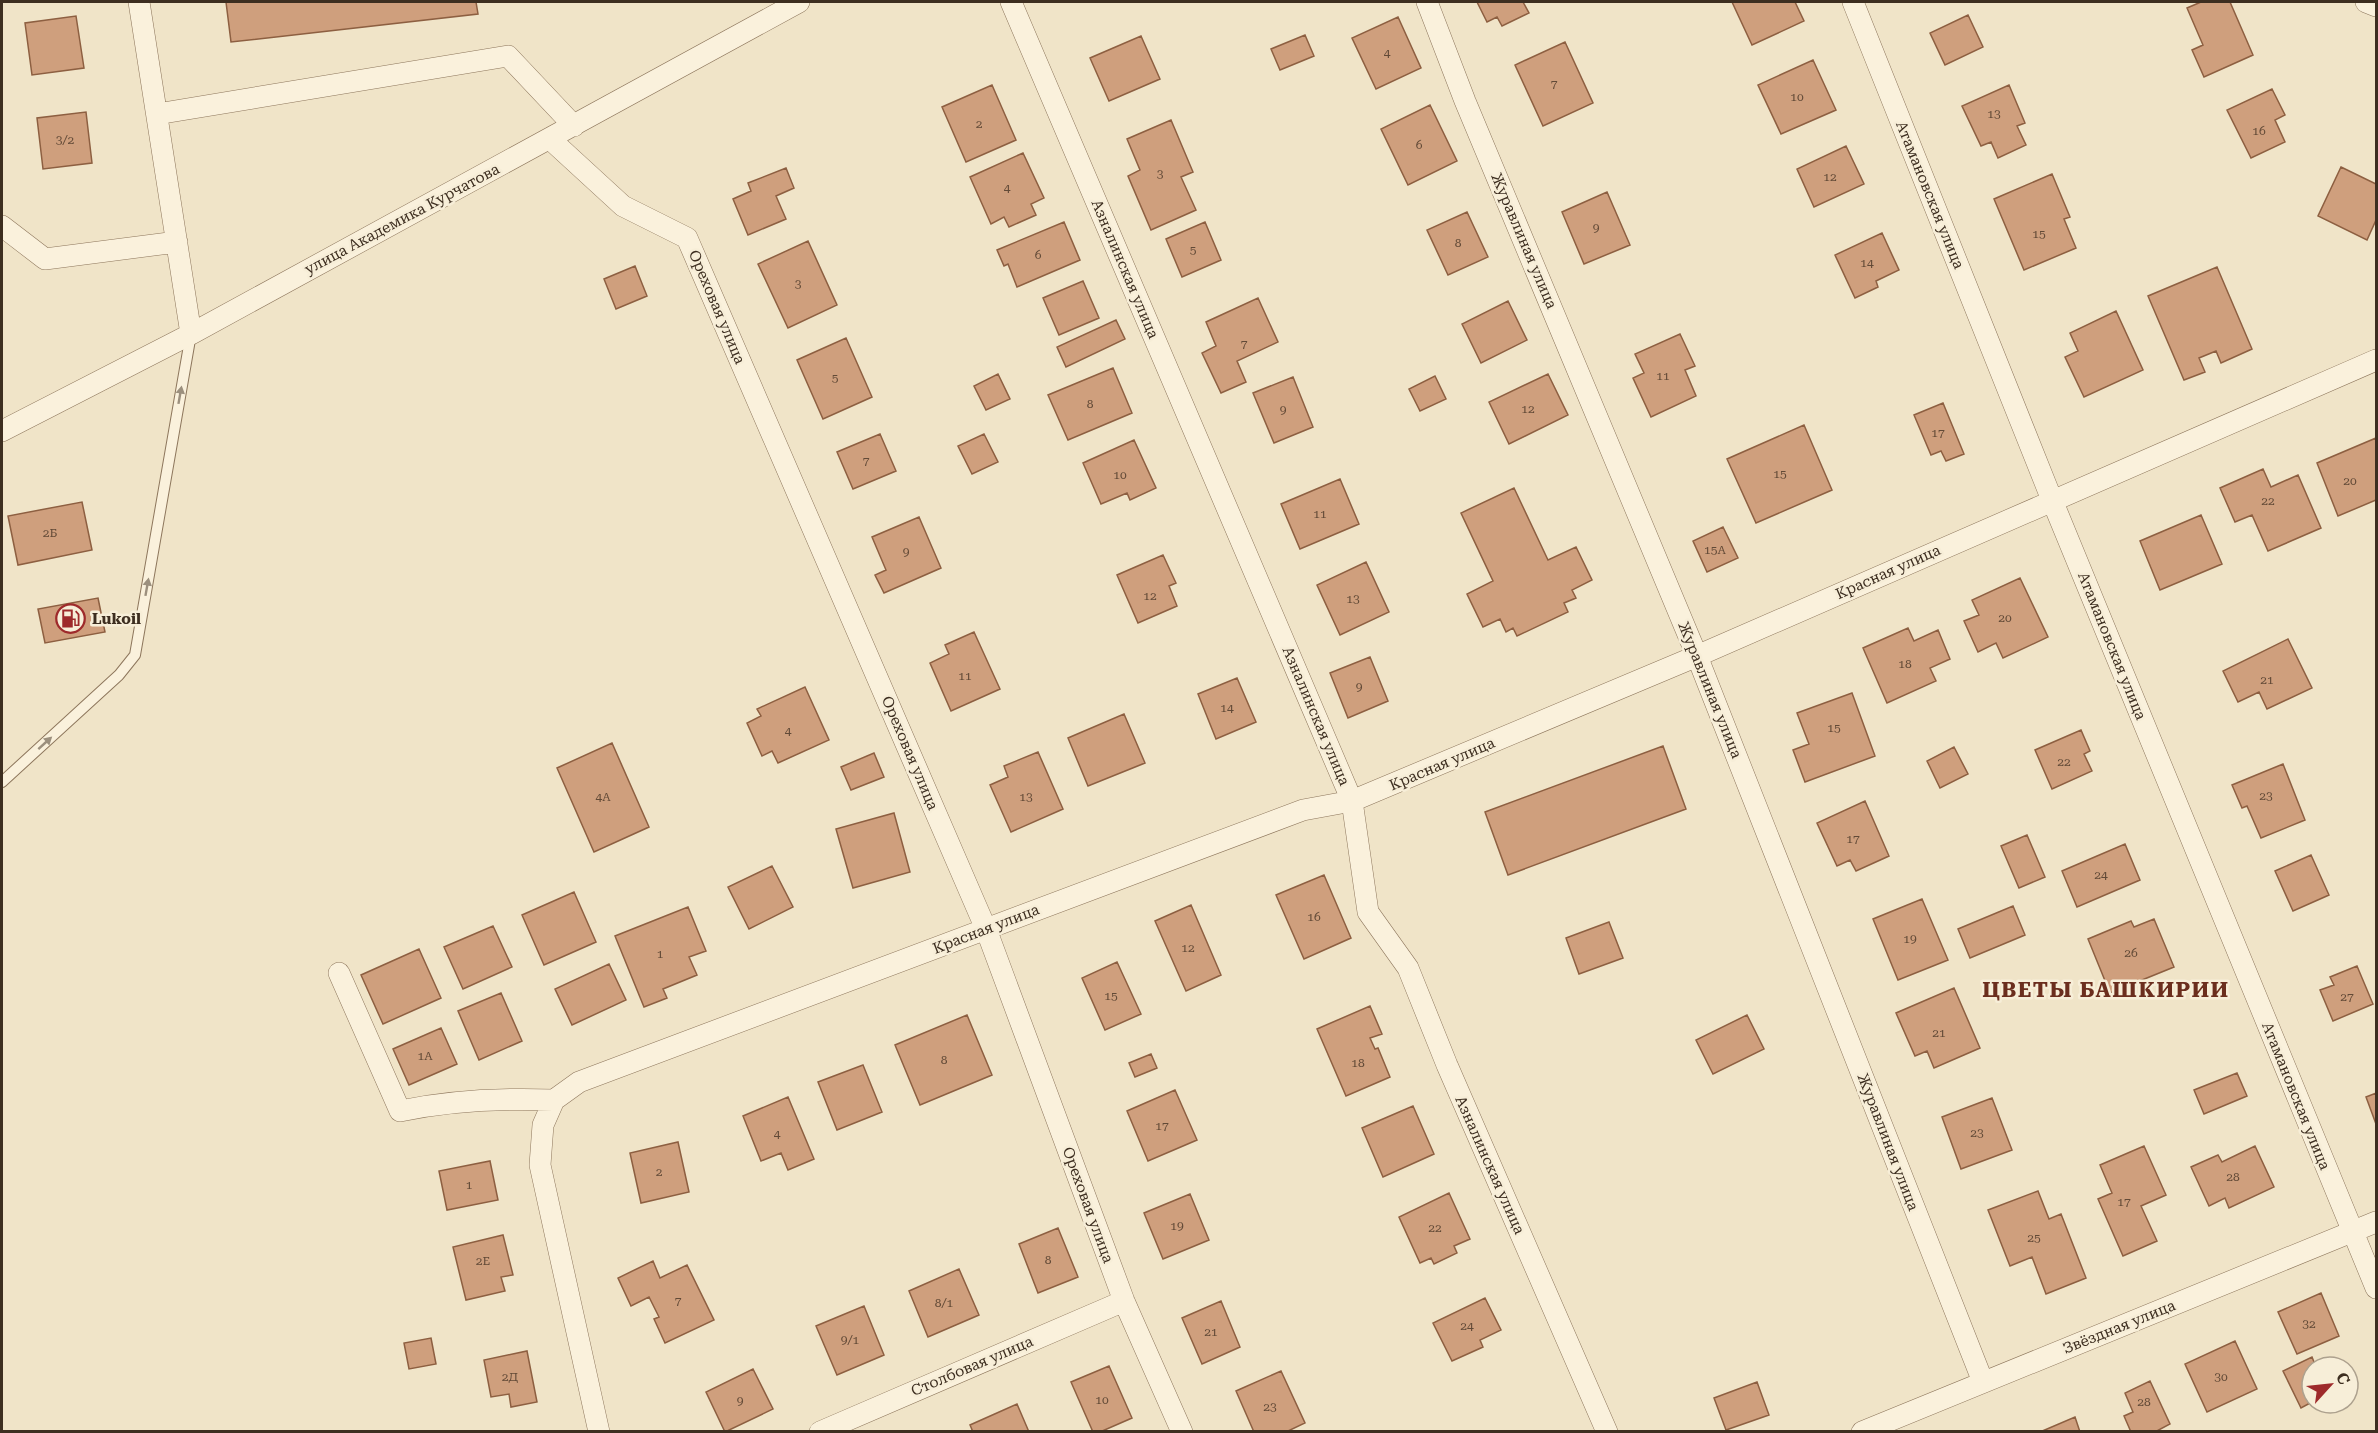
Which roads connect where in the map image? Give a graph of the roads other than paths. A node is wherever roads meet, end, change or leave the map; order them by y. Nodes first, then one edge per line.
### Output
1 (139, 2) edge
2 (799, 2) edge
3 (1011, 2) edge
4 (1427, 2) edge
5 (1852, 2) edge
6 (2366, 2) edge
7 (2376, 6) edge
8 (157, 114) junction
9 (574, 126) junction
10 (550, 139) junction
11 (2, 226) edge
12 (177, 242) junction
13 (191, 334) junction
14 (2376, 360) edge
15 (2, 431) edge
16 (2052, 500) junction
17 (1697, 656) junction
18 (2, 782) edge
19 (1352, 801) junction
20 (986, 929) junction
21 (339, 973) dead end
22 (554, 1100) junction
23 (2376, 1222) edge
24 (2352, 1232) junction
25 (2376, 1288) edge
26 (1124, 1301) junction
27 (1983, 1382) junction
28 (599, 1431) edge
29 (820, 1431) edge
30 (1182, 1431) edge
31 (1607, 1431) edge
32 (1862, 1431) edge

1 - 8 street
2 - 9 street, улица Академика Курчатова
3 - 19 street, Азналинская улица
4 - 17 street, Журавлиная улица
5 - 16 street, Атамановская улица
6 - 7 street
8 - 9 street
8 - 12 street
9 - 10 street, улица Академика Курчатова
10 - 13 street, улица Академика Курчатова
10 - 20 street, Ореховая улица
11 - 12 street
12 - 13 street
13 - 15 street, улица Академика Курчатова
18 -> 13 lane
14 - 16 street, Красная улица
16 - 17 street, Красная улица
16 - 24 street, Атамановская улица
17 - 19 street, Красная улица
17 - 27 street, Журавлиная улица
19 - 20 street, Красная улица
19 - 31 street, Азналинская улица
20 - 22 street, Красная улица
20 - 26 street, Ореховая улица
21 - 22 street
22 - 28 street
23 - 24 street, Звёздная улица
24 - 25 street, Атамановская улица
24 - 27 street, Звёздная улица
26 - 29 street, Столбовая улица
26 - 30 street, Ореховая улица
27 - 32 street, Звёздная улица

